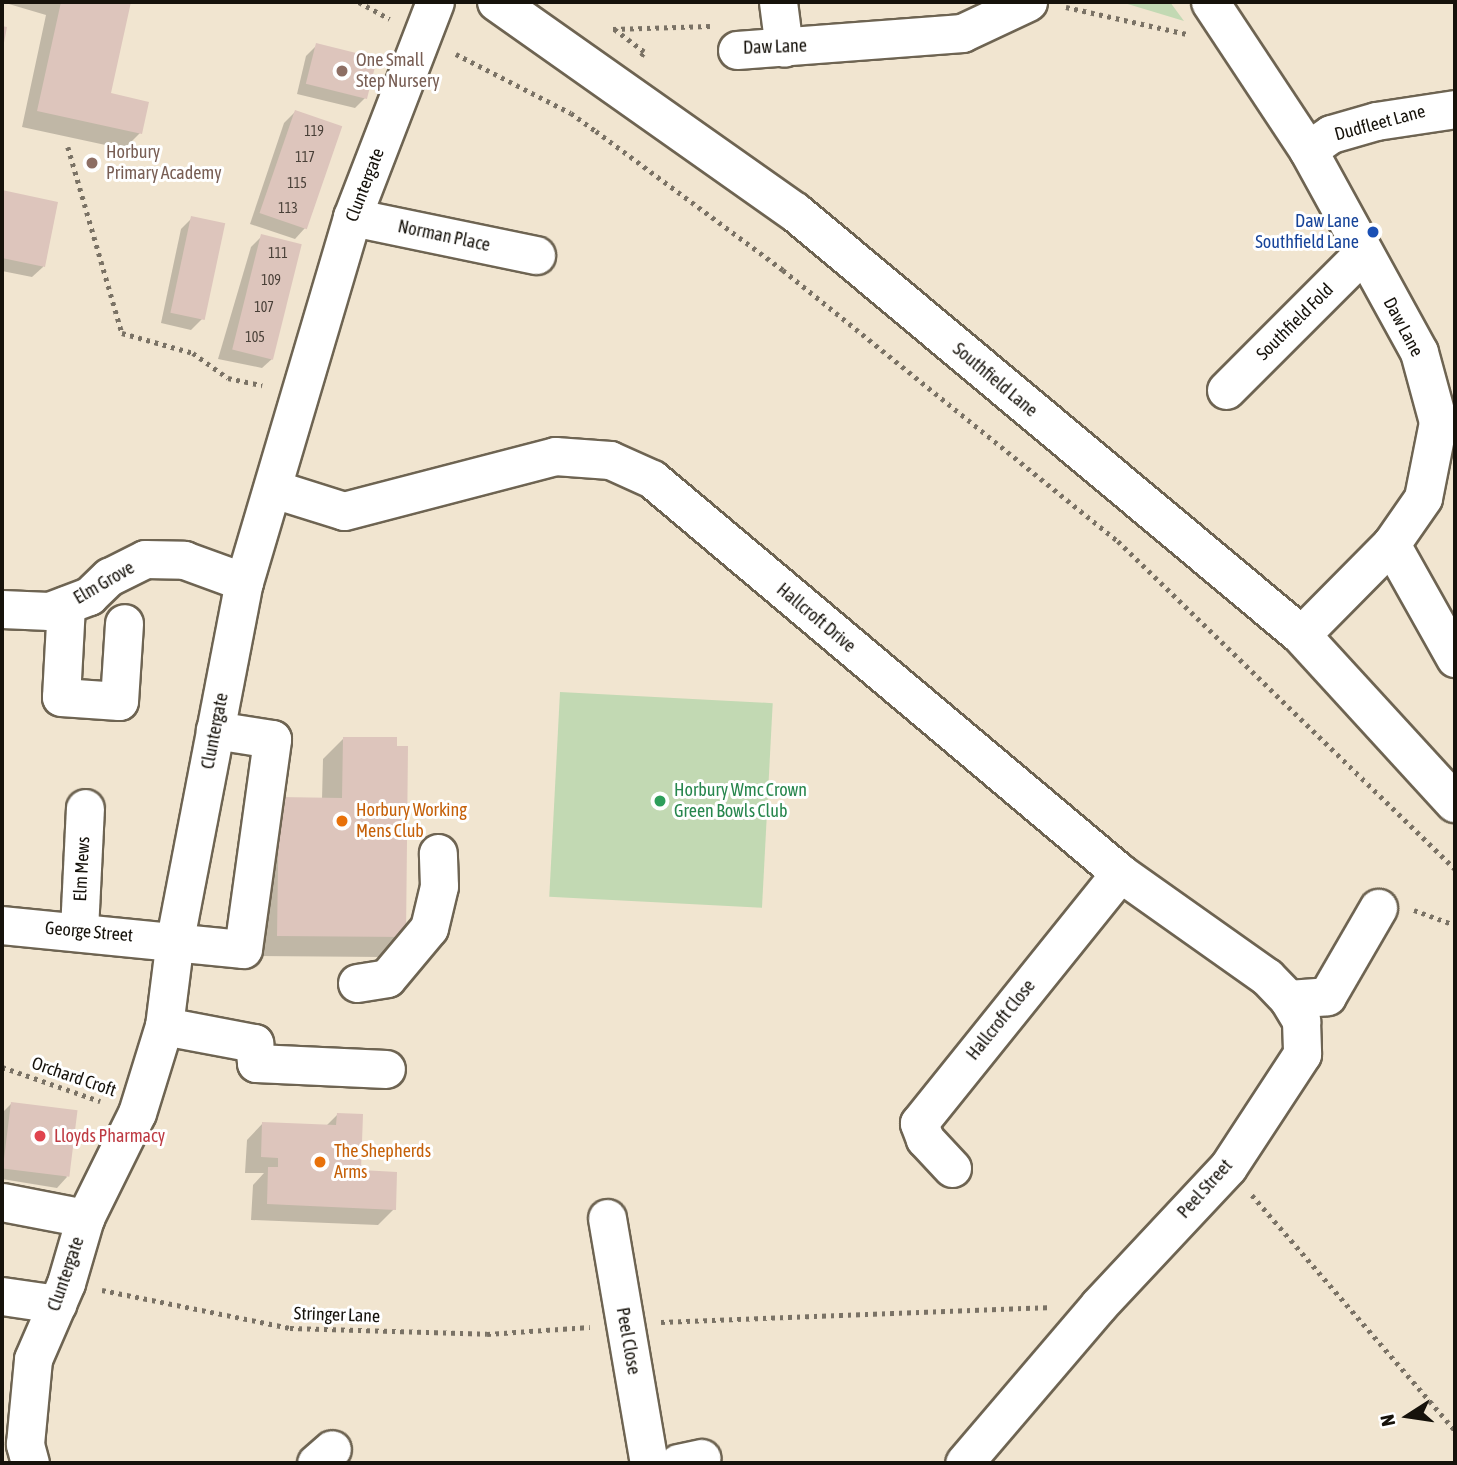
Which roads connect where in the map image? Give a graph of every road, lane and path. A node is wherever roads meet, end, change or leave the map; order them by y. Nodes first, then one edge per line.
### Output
1 (435, 2) edge
2 (497, 2) edge
3 (778, 2) edge
4 (1210, 2) edge
5 (1041, 3) edge
6 (422, 36) junction
7 (1243, 47) junction
8 (784, 48) junction
9 (737, 50) joint
10 (621, 87) junction
11 (1455, 109) edge
12 (596, 131) junction
13 (68, 147) dead end
14 (1308, 150) junction
15 (352, 217) junction
16 (1363, 253) junction
17 (536, 255) dead end
18 (1226, 390) dead end
19 (300, 395) junction
20 (274, 489) junction
21 (1391, 544) junction
22 (244, 582) junction
23 (66, 605) junction
24 (2, 609) edge
25 (124, 623) dead end
26 (1301, 635) junction
27 (1455, 658) edge
28 (215, 730) junction
29 (1455, 803) edge
30 (85, 808) dead end
31 (438, 853) dead end
32 (1455, 869) edge
33 (1120, 873) junction
34 (1378, 908) dead end
35 (2, 925) edge
36 (79, 930) junction
37 (175, 939) junction
38 (357, 983) dead end
39 (1288, 999) junction
40 (164, 1027) junction
41 (2, 1067) edge
42 (386, 1069) dead end
43 (137, 1113) junction
44 (1228, 1167) junction
45 (952, 1168) dead end
46 (2, 1202) edge
47 (85, 1218) junction
48 (607, 1219) dead end
49 (120, 1294) dead end
50 (2, 1296) edge
51 (57, 1304) junction
52 (1097, 1306) junction
53 (625, 1323) junction
54 (1455, 1430) edge
55 (30, 1463) edge
56 (649, 1463) edge
57 (964, 1463) edge

1 - 6 street, Cluntergate
2 - 10 highway, Southfield Lane
3 - 8 street
4 - 7 street, Daw Lane
5 - 7 path
5 - 8 street, Daw Lane
6 - 12 path
6 - 15 street, Cluntergate
7 - 14 street, Daw Lane
8 - 9 street, Daw Lane
9 - 10 path, Daw Lane
10 - 12 path, Daw Lane
10 - 26 highway, Southfield Lane
11 - 14 street, Dudfleet Lane
12 - 32 path
13 - 19 path
14 - 16 street, Daw Lane
15 - 17 street, Norman Place
15 - 19 street, Cluntergate
16 - 18 street, Southfield Fold
16 - 21 street, Daw Lane
19 - 20 street, Cluntergate
20 - 22 street, Cluntergate
20 - 33 street, Hallcroft Drive
21 - 26 street, Daw Lane
21 - 27 street
22 - 23 street, Elm Grove
22 - 28 street, Cluntergate
23 - 24 street, Elm Grove
23 - 25 street
26 - 29 highway, Southfield Lane
28 - 37 street, Cluntergate
28 - 37 street, George Street
30 - 36 street, Elm Mews
31 - 38 street
33 - 39 street, Hallcroft Drive
33 - 45 street, Hallcroft Close
34 - 39 street
35 - 36 street, George Street
36 - 37 street, George Street
37 - 40 street, Cluntergate
39 - 44 street, Peel Street
40 - 42 street
40 - 43 street, Cluntergate
41 - 43 path, Orchard Croft
43 - 47 street, Cluntergate
44 - 52 street, Peel Street
44 - 54 path
46 - 47 street
47 - 51 street, Cluntergate
48 - 53 street, Peel Close
49 - 53 path, Stringer Lane
50 - 51 street
51 - 55 street, Cluntergate
52 - 53 path, Stringer Lane
52 - 57 street, Peel Street
53 - 56 street, Peel Close

